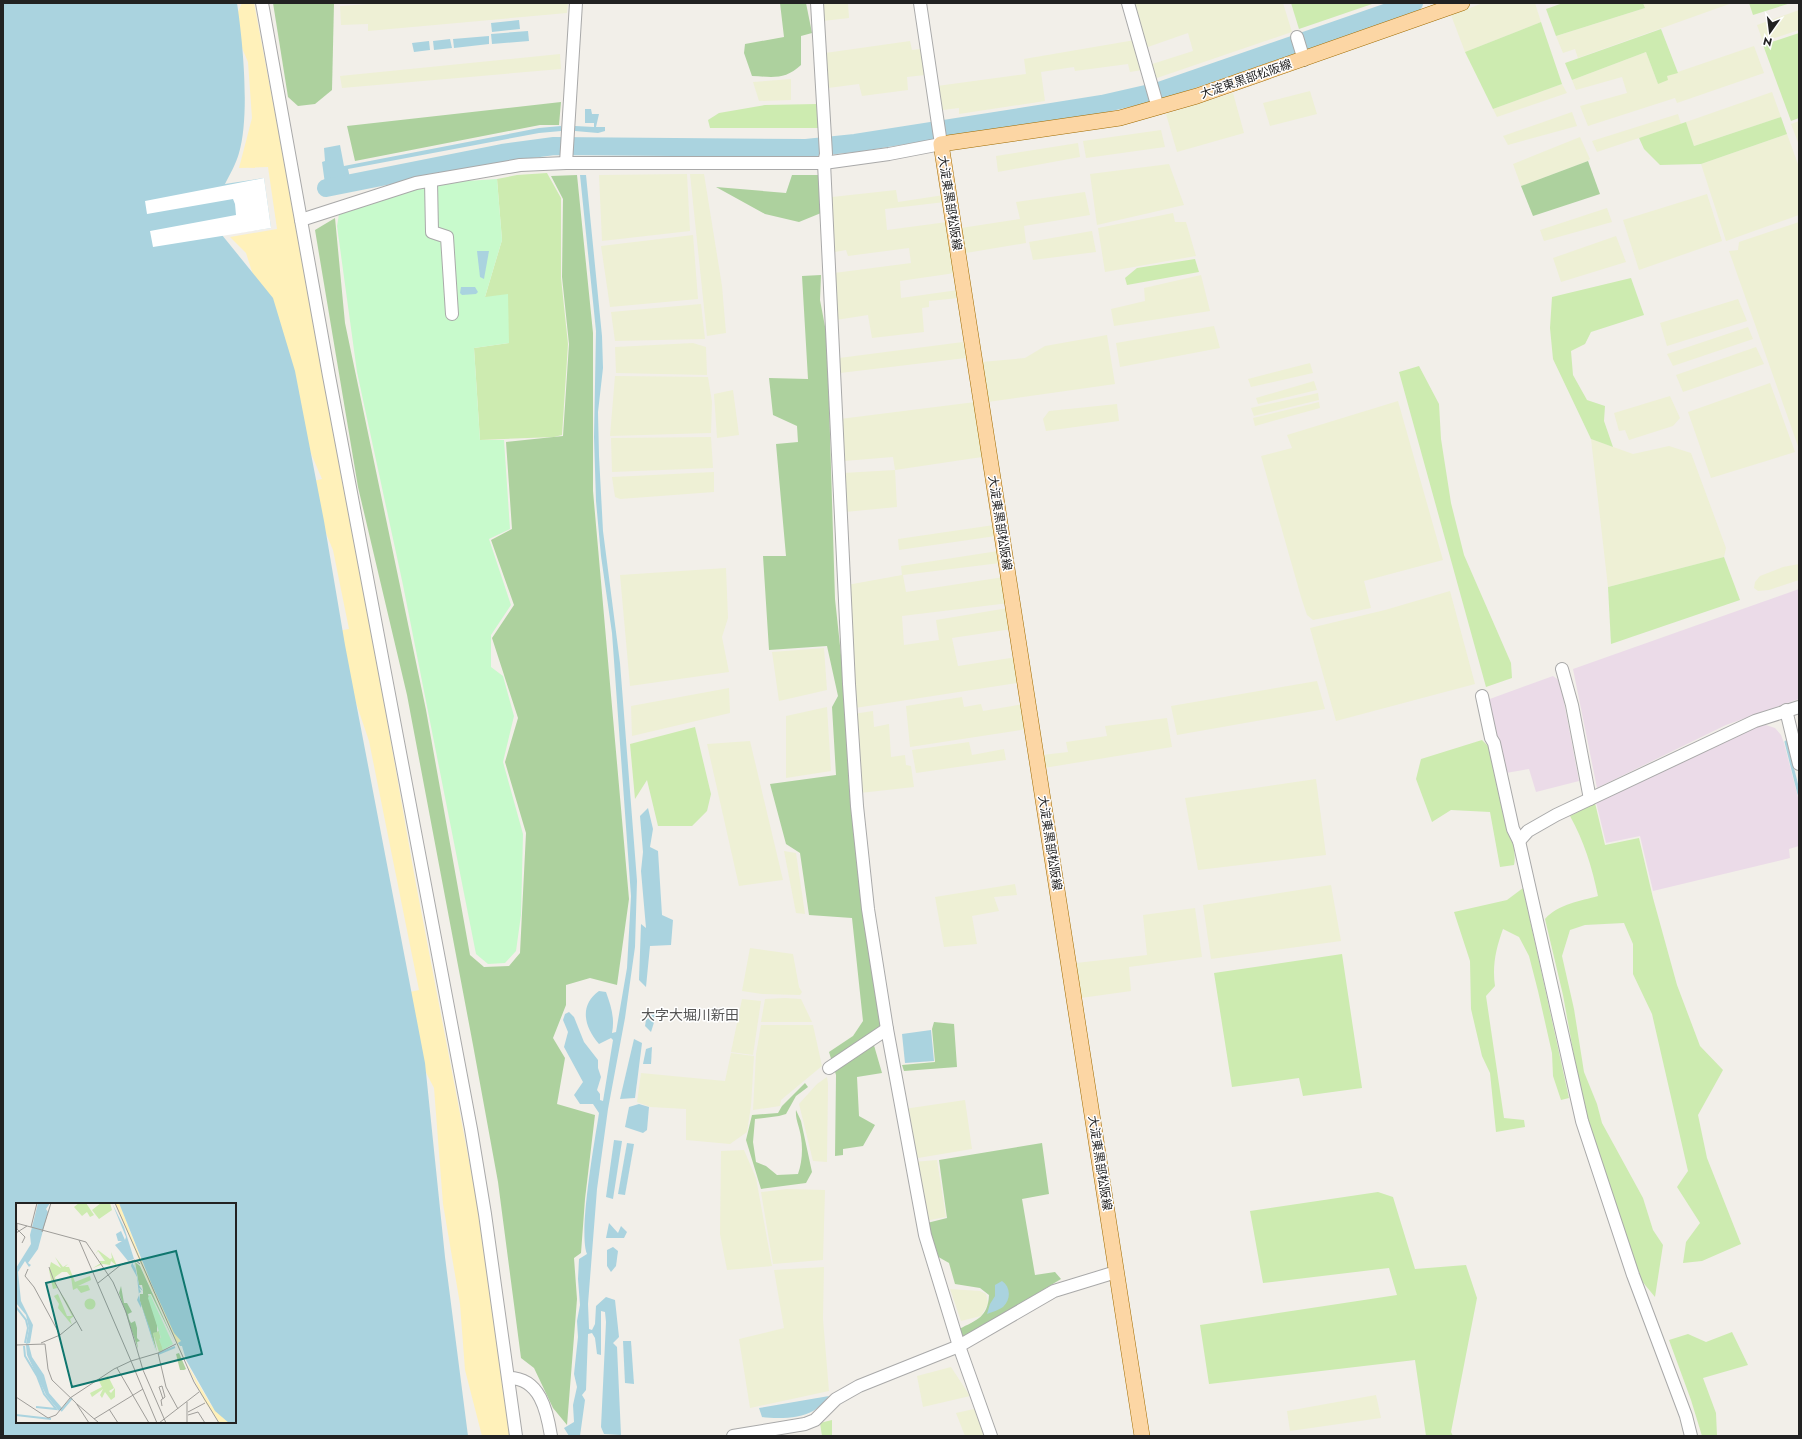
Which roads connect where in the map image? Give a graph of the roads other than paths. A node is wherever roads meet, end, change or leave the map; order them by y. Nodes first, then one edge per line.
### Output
1 (262, 3) edge
2 (576, 3) edge
3 (817, 3) edge
4 (920, 3) edge
5 (1128, 3) edge
6 (1462, 3) edge
7 (1297, 37) dead end
8 (1303, 56) junction
9 (1157, 104) junction
10 (941, 141) junction
11 (825, 158) junction
12 (566, 160) junction
13 (431, 181) junction
14 (301, 220) junction
15 (452, 314) dead end
16 (1562, 669) dead end
17 (1482, 696) dead end
18 (1799, 706) edge
19 (1786, 710) junction
20 (1799, 764) edge
21 (1590, 799) junction
22 (1519, 841) junction
23 (887, 1029) junction
24 (829, 1068) dead end
25 (1116, 1272) junction
26 (959, 1346) junction
27 (509, 1378) junction
28 (516, 1436) edge
29 (551, 1436) edge
30 (733, 1436) edge
31 (991, 1436) edge
32 (1142, 1436) edge
33 (1691, 1436) edge

1 - 14 street
2 - 12 street
3 - 11 street
4 - 10 street
5 - 9 street
6 - 8 main road, 大淀東黒部松阪線
7 - 8 street
8 - 9 main road, 大淀東黒部松阪線
9 - 10 main road, 大淀東黒部松阪線
10 - 11 street
10 - 25 main road, 大淀東黒部松阪線
11 - 12 street
11 - 23 street
12 - 13 street
13 - 14 street
13 - 15 street
14 - 27 street
16 - 21 street
17 - 22 street
18 - 19 street
19 - 20 street
19 - 21 street
21 - 22 street
22 - 33 street
23 - 24 street
23 - 26 street
25 - 26 street
25 - 32 main road, 大淀東黒部松阪線
26 - 30 street
26 - 31 street
27 - 28 street
27 - 29 street

